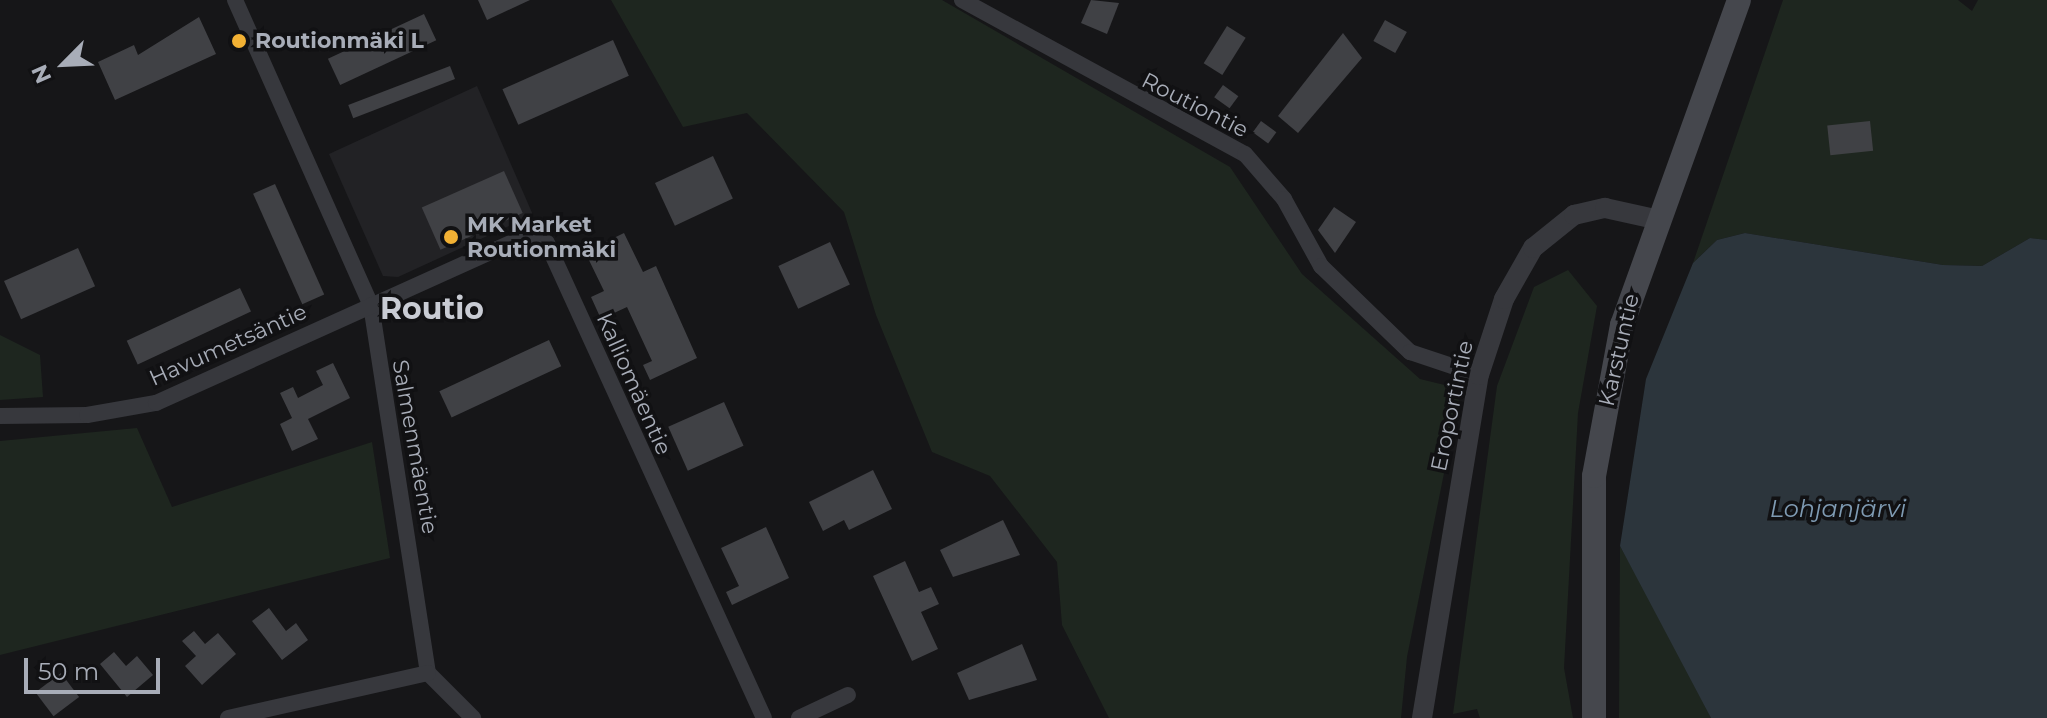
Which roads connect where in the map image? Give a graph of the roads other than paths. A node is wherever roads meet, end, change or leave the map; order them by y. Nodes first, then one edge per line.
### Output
1 (235, 0) edge
2 (962, 0) edge
3 (1739, 0) edge
4 (1655, 219) junction
5 (371, 305) junction
6 (1479, 375) junction
7 (1, 418) edge
8 (428, 673) junction
9 (848, 695) dead end
10 (228, 718) edge
11 (473, 718) edge
12 (764, 718) edge
13 (799, 718) edge
14 (1422, 718) edge
15 (1594, 718) edge

1 - 5 street, Salmenmäentie
2 - 6 street, Routiontie
3 - 4 main road, Karstuntie
4 - 6 street, Eroportintie
4 - 15 main road, Karstuntie
5 - 7 street, Havumetsäntie
5 - 8 street, Salmenmäentie
5 - 12 street, Kalliomäentie
6 - 14 street, Eroportintie
8 - 10 street
8 - 11 street
9 - 13 street

